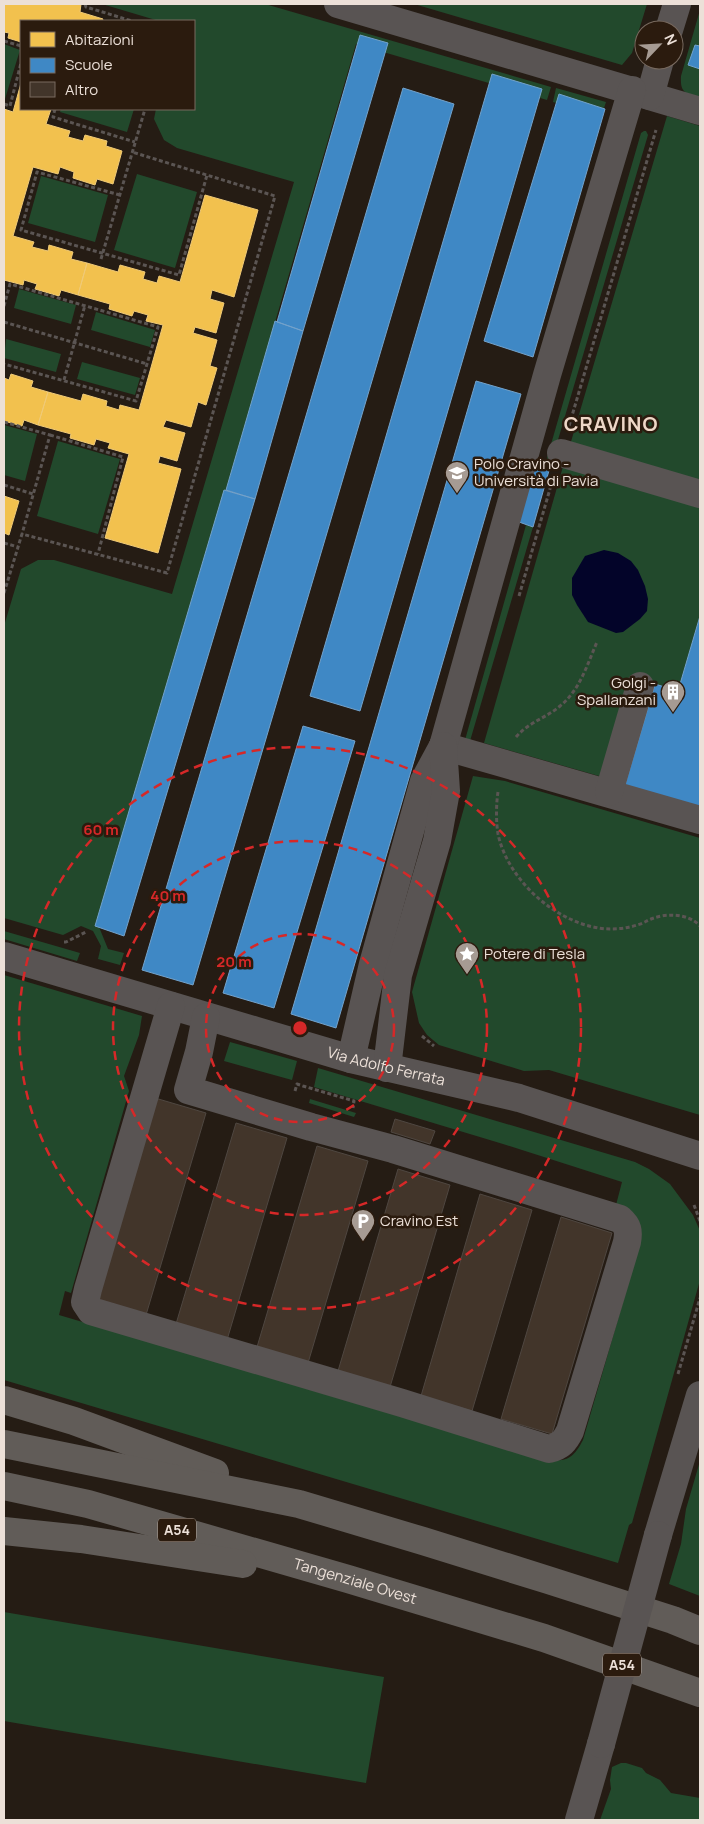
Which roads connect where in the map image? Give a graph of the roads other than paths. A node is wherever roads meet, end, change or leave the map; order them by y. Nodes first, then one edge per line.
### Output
1 (338, 4) edge
2 (677, 4) edge
3 (672, 20) edge
4 (654, 70) edge
5 (641, 93) junction
6 (700, 111) edge
7 (561, 453) dead end
8 (700, 494) edge
9 (640, 686) dead end
10 (442, 746) junction
11 (609, 792) junction
12 (700, 820) edge
13 (4, 956) edge
14 (171, 1006) junction
15 (206, 1017) junction
16 (351, 1059) junction
17 (387, 1068) junction
18 (150, 1080) junction
19 (188, 1090) junction
20 (700, 1156) edge
21 (700, 1395) edge
22 (4, 1400) edge
23 (4, 1444) edge
24 (4, 1486) edge
25 (299, 1504) junction
26 (4, 1531) edge
27 (348, 1579) junction
28 (700, 1631) edge
29 (700, 1693) edge
30 (579, 1820) edge

1 - 5 street
2 - 3 street
4 - 5 street
5 - 6 street
5 - 10 street
7 - 8 street
9 - 11 street
10 - 11 street
10 - 16 street
10 - 17 street
11 - 12 street
13 - 14 street, Via Adolfo Ferrata
14 - 15 street, Via Adolfo Ferrata
14 - 18 street
15 - 16 street, Via Adolfo Ferrata
15 - 19 street
16 - 17 street, Via Adolfo Ferrata
17 - 20 street, Via Adolfo Ferrata
18 - 19 street
18 - 19 street
21 - 30 street, bridge
22 - 25 highway
23 - 25 highway
24 - 27 highway, Tangenziale Ovest / A54
25 - 28 highway
26 - 27 highway
27 - 29 highway, Tangenziale Ovest / A54

